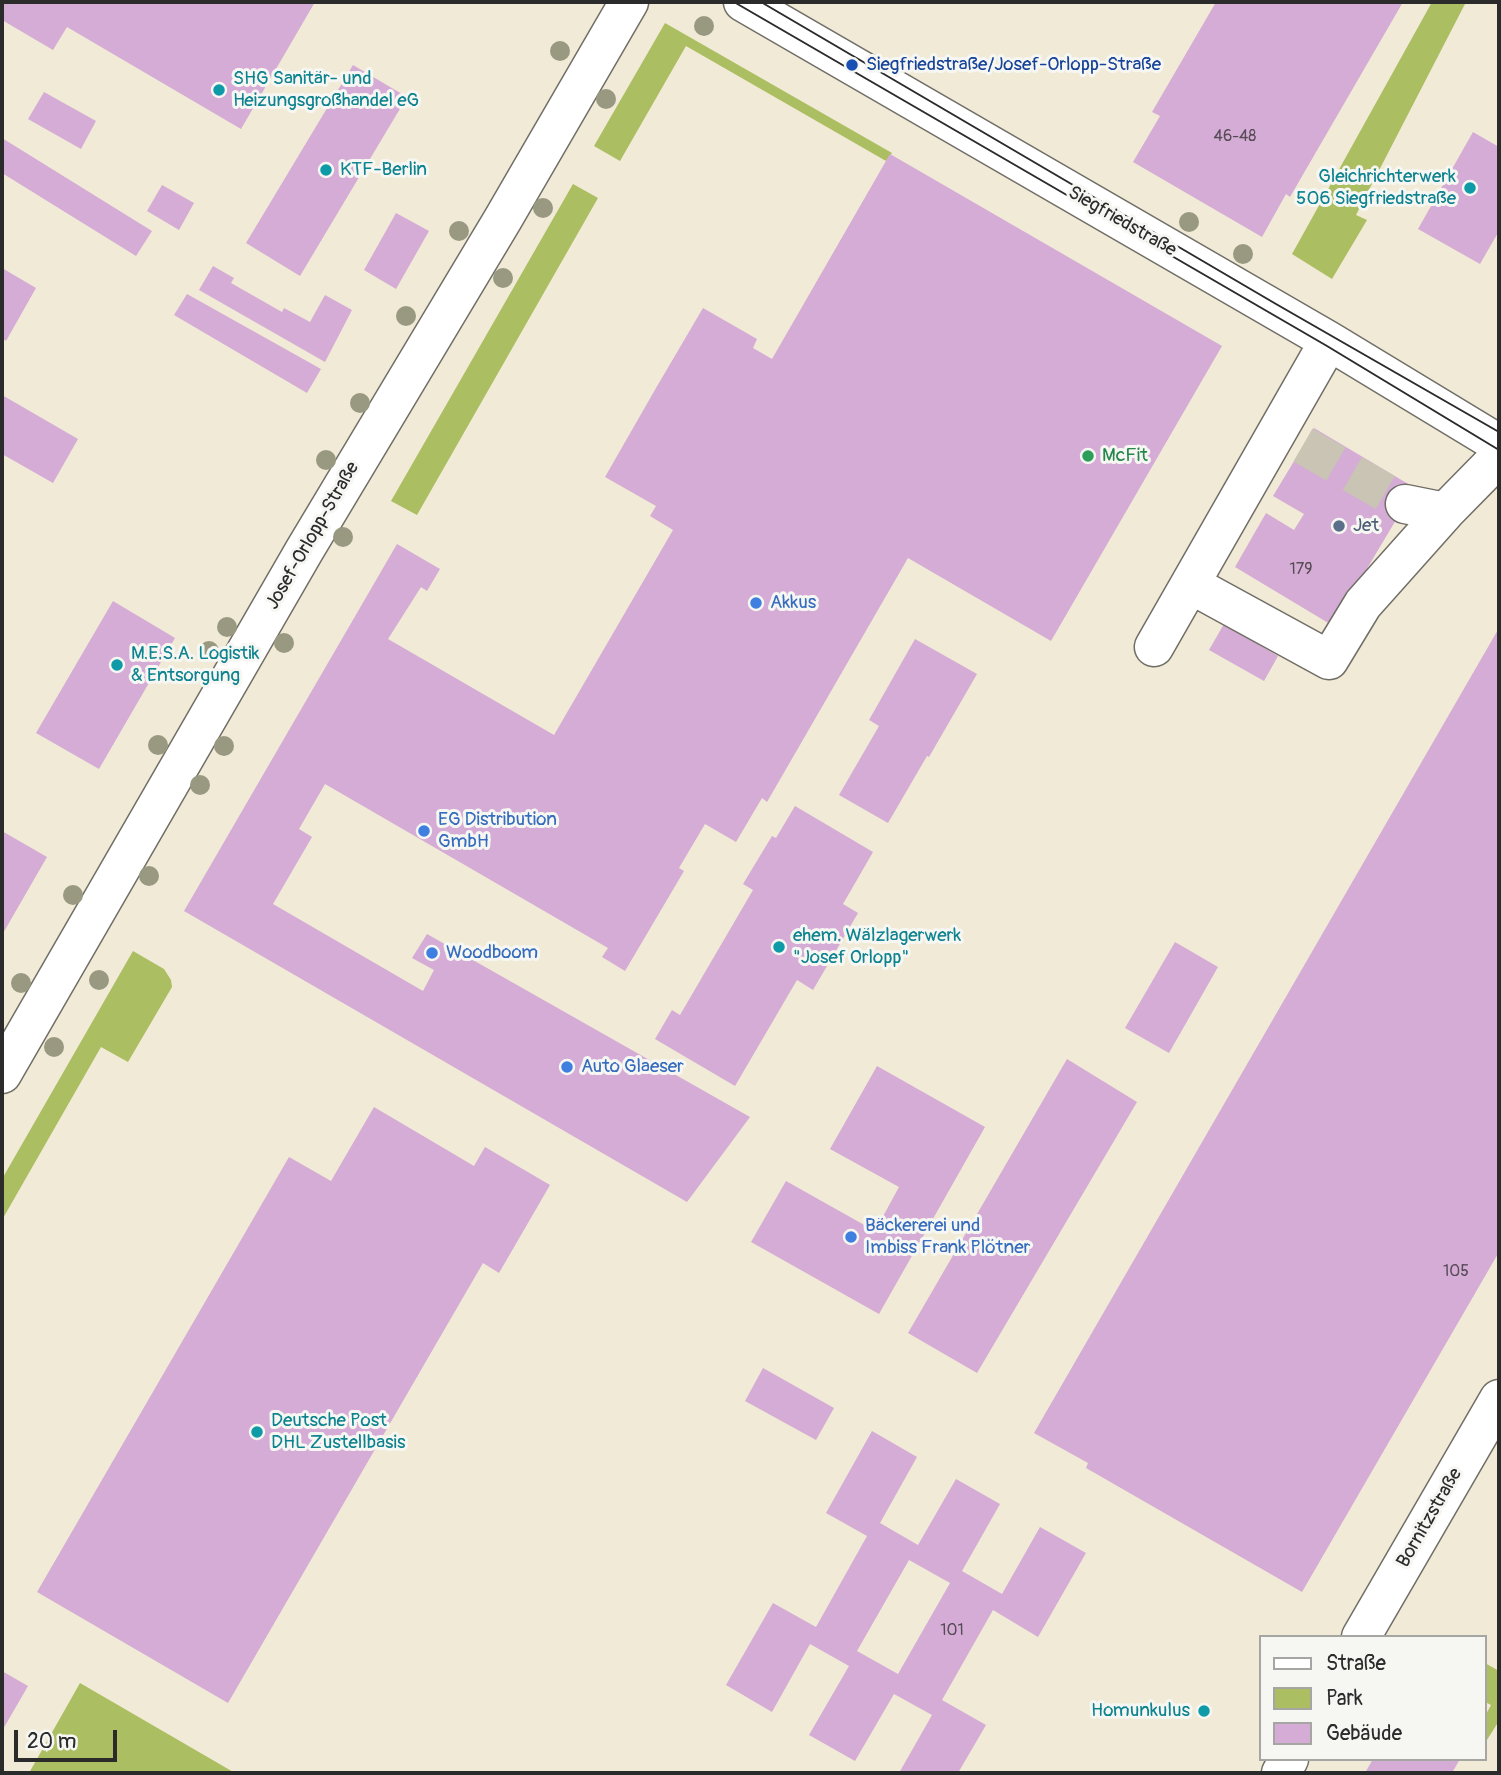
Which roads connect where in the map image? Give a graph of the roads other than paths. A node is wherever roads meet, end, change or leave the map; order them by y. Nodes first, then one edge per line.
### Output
1 (629, 2) edge
2 (743, 2) edge
3 (1329, 341) junction
4 (1499, 444) edge
5 (1499, 457) edge
6 (1405, 504) tunnel mouth
7 (1445, 512) junction
8 (1190, 584) junction
9 (1154, 647) dead end
10 (2, 1074) edge
11 (1499, 1399) edge
12 (1362, 1635) edge

1 - 10 street, Josef-Orlopp-Straße
2 - 3 street, Siegfriedstraße
3 - 4 street, Siegfriedstraße
3 - 8 street
5 - 7 street
6 - 7 street
7 - 8 street
8 - 9 street
11 - 12 street, Bornitzstraße

